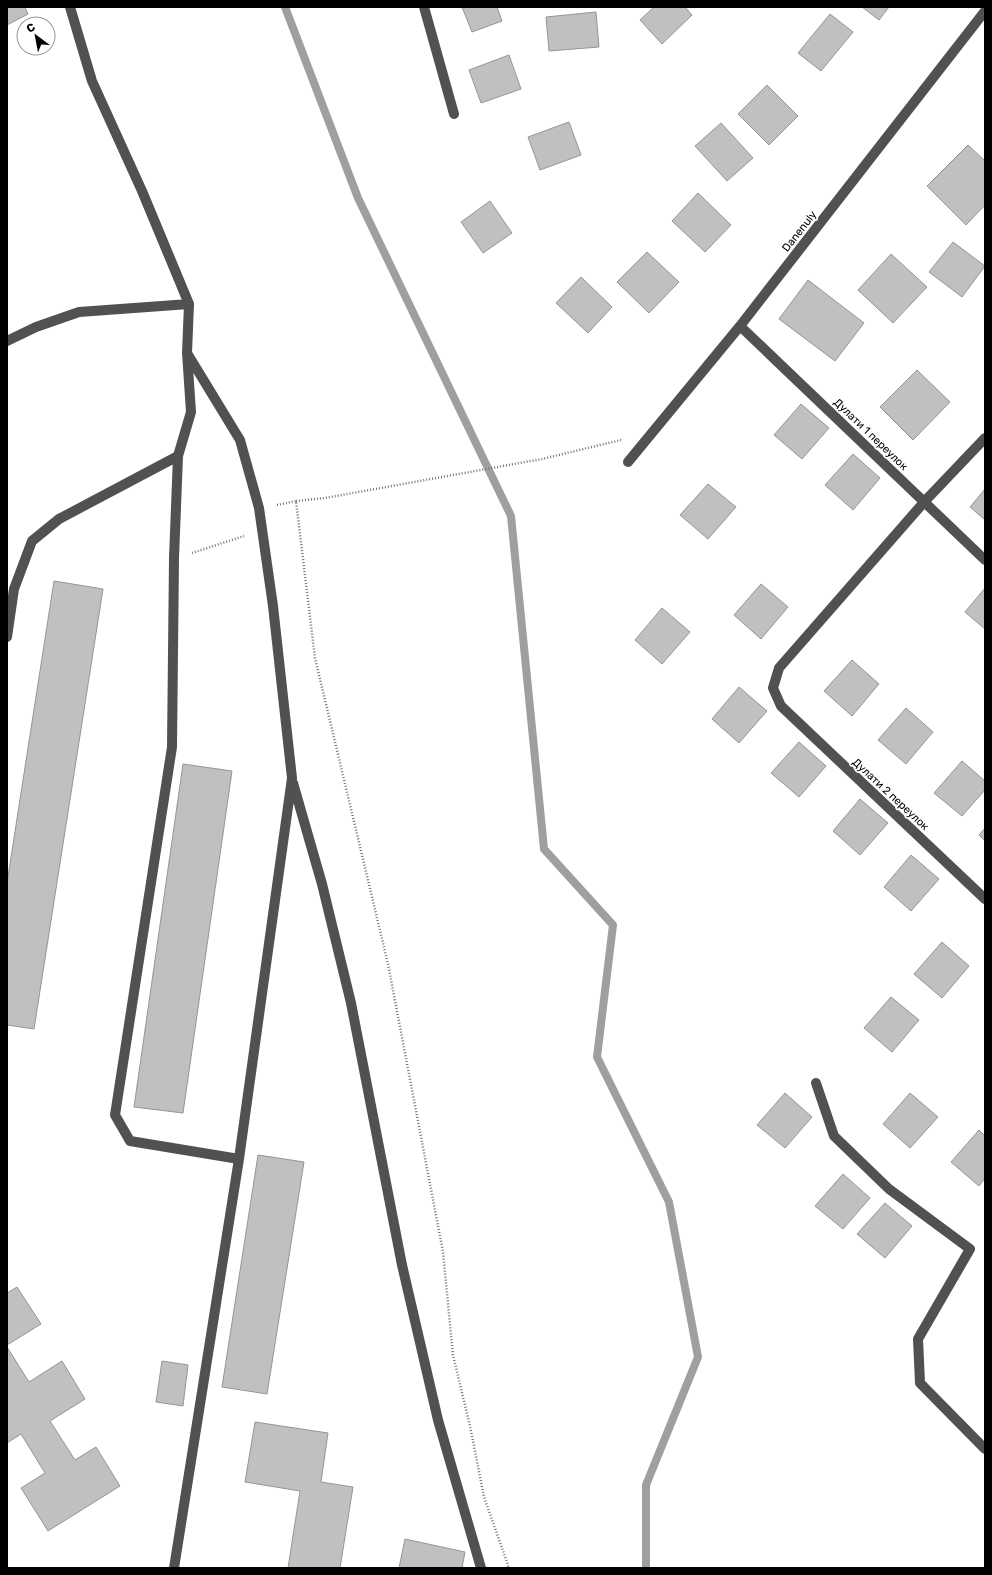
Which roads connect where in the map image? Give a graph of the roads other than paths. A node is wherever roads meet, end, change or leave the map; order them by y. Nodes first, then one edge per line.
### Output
1 (70, 7) edge
2 (424, 7) edge
3 (985, 11) edge
4 (454, 114) dead end
5 (189, 304) junction
6 (740, 326) junction
7 (7, 341) edge
8 (187, 353) junction
9 (985, 438) edge
10 (178, 456) junction
11 (628, 462) dead end
12 (925, 501) junction
13 (985, 560) edge
14 (7, 637) edge
15 (292, 778) junction
16 (985, 899) edge
17 (816, 1083) dead end
18 (239, 1159) junction
19 (985, 1449) edge
20 (174, 1568) edge
21 (481, 1568) edge

1 - 5 street
2 - 4 street
3 - 6 street, Danenuly
5 - 7 street
5 - 8 street
6 - 11 street, Danenuly
6 - 12 street, Дулати 1 переулок
8 - 10 street
8 - 15 street
9 - 12 street
10 - 14 street
10 - 18 street
12 - 13 street, Дулати 1 переулок
12 - 16 street, Дулати 2 переулок
15 - 18 street
15 - 21 street
17 - 19 street
18 - 20 street

